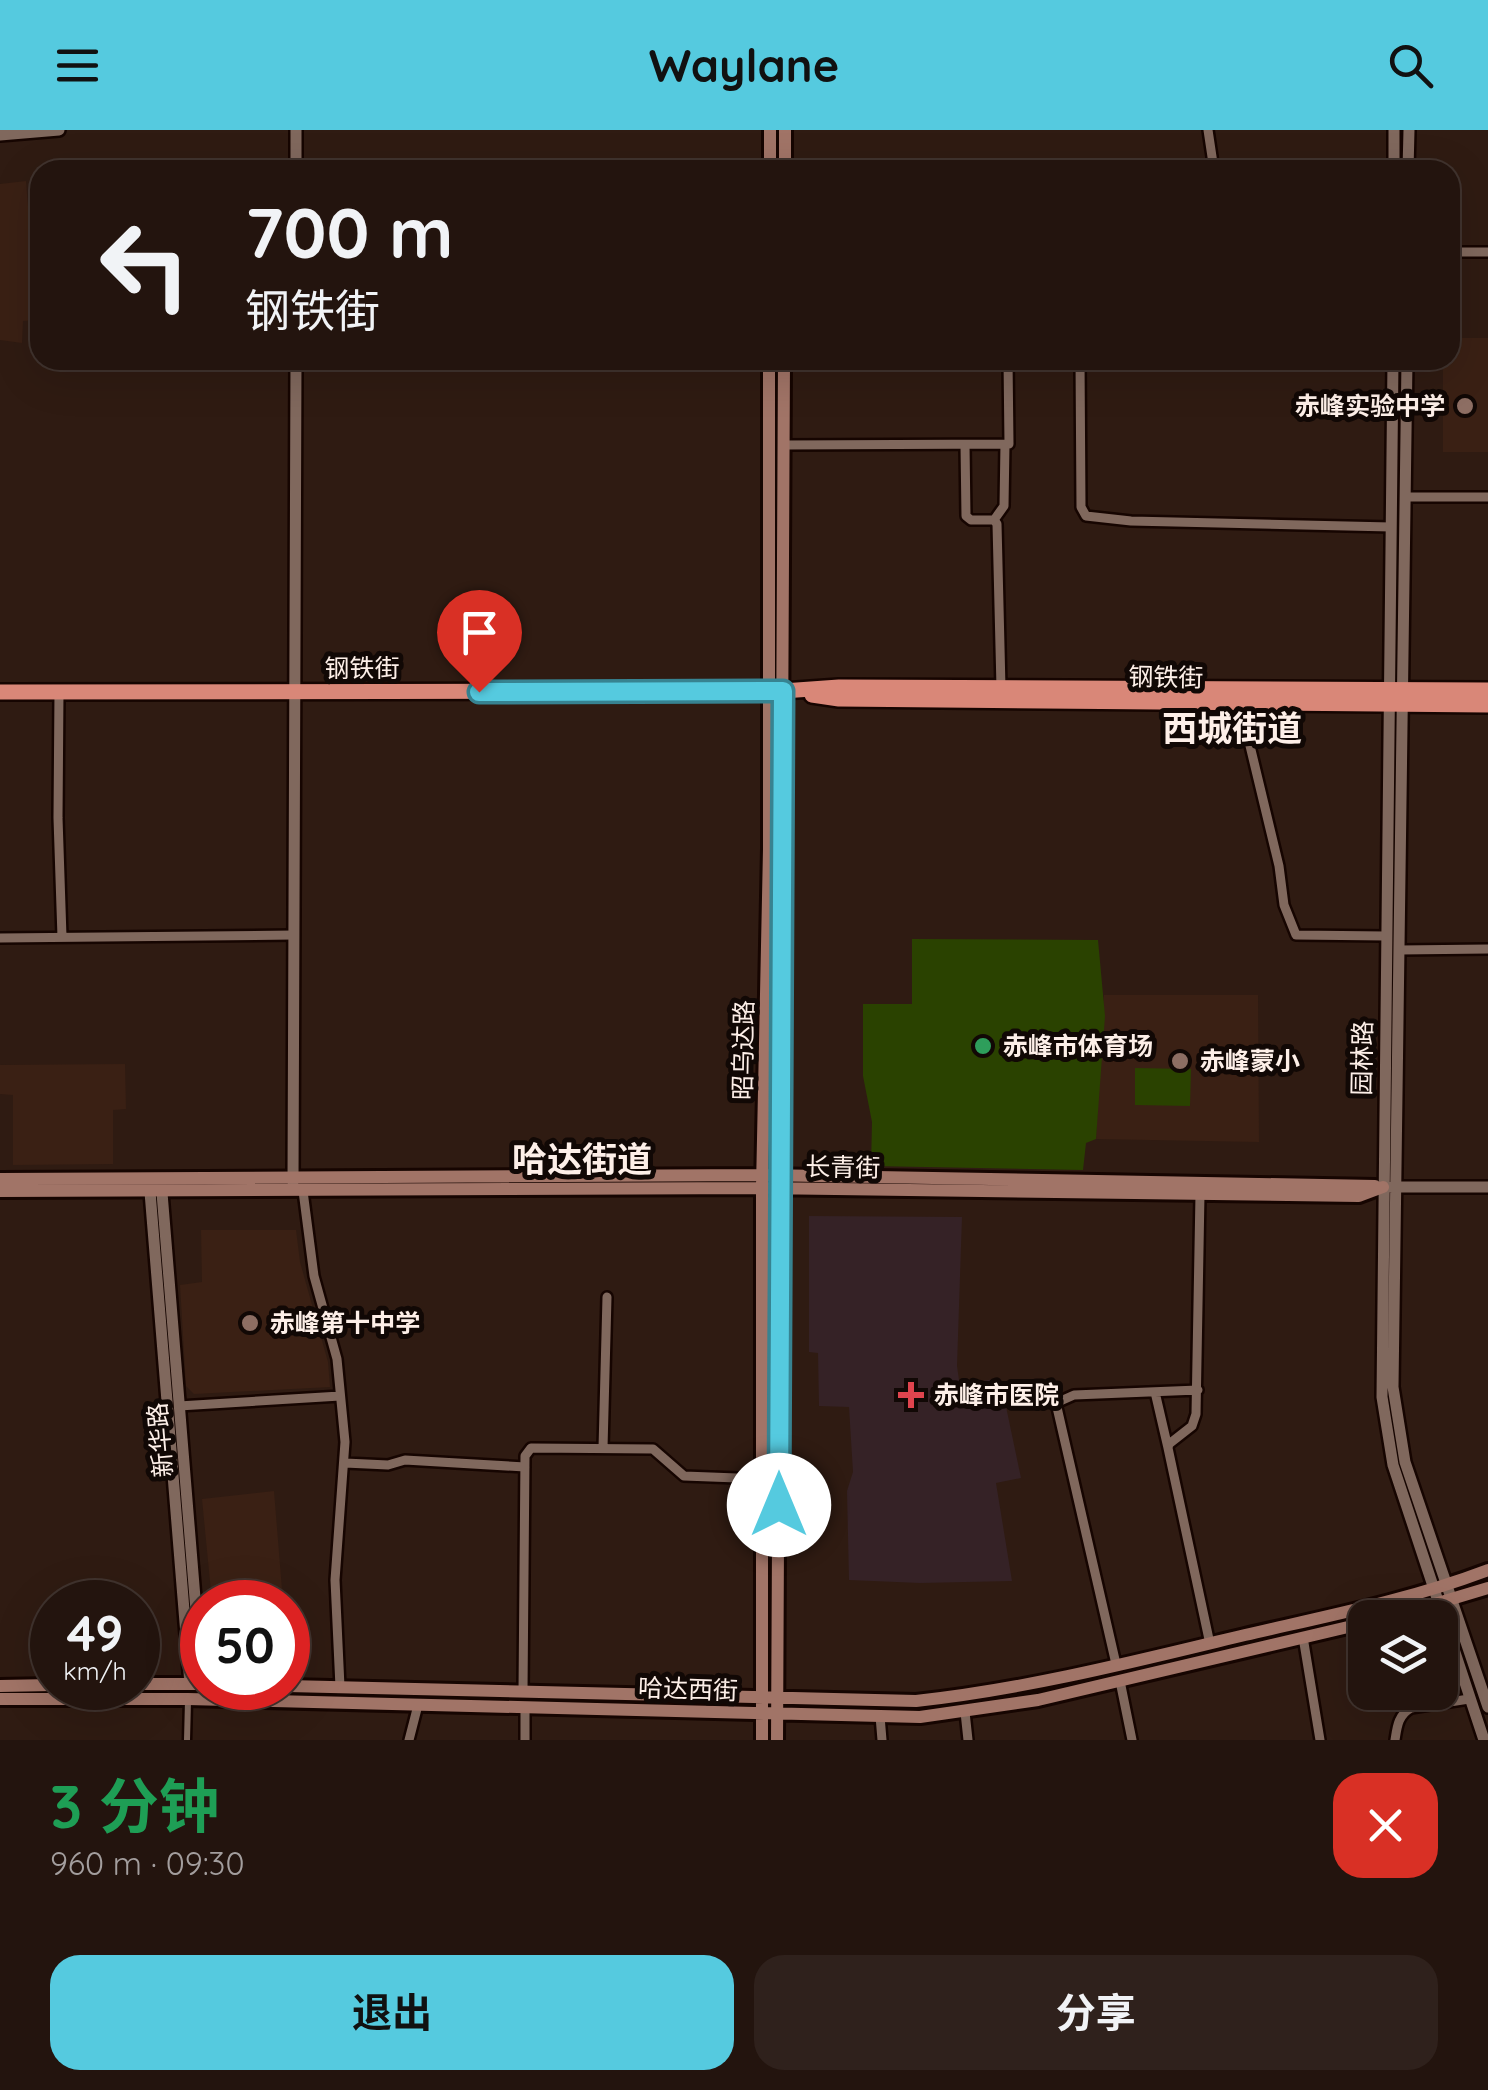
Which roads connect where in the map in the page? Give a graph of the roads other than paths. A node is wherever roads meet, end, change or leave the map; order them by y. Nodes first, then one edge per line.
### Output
1 (59, 130) edge
2 (296, 130) edge
3 (770, 130) edge
4 (785, 130) edge
5 (1208, 130) edge
6 (1394, 130) edge
7 (1409, 130) edge
8 (0, 135) edge
9 (296, 160) edge
10 (770, 160) edge
11 (784, 160) edge
12 (1212, 160) edge
13 (1394, 160) edge
14 (1408, 160) edge
15 (1460, 252) edge
16 (1488, 252) edge
17 (296, 370) edge
18 (769, 370) edge
19 (784, 370) edge
20 (1008, 370) edge
21 (1080, 370) edge
22 (1393, 370) edge
23 (1407, 370) edge
24 (1005, 444) junction
25 (965, 445) junction
26 (784, 446) junction
27 (1406, 497) junction
28 (1488, 498) edge
29 (994, 520) junction
30 (1391, 527) junction
31 (1001, 688) junction
32 (1488, 690) edge
33 (776, 691) junction
34 (0, 692) edge
35 (58, 692) junction
36 (294, 693) junction
37 (1396, 697) junction
38 (1243, 703) junction
39 (1488, 704) edge
40 (294, 935) junction
41 (1386, 936) junction
42 (62, 937) junction
43 (0, 938) edge
44 (1400, 950) junction
45 (1488, 950) edge
46 (0, 1179) edge
47 (762, 1182) junction
48 (778, 1182) junction
49 (1390, 1186) junction
50 (297, 1187) junction
51 (1488, 1187) edge
52 (0, 1192) edge
53 (156, 1192) junction
54 (1200, 1194) junction
55 (607, 1297) dead end
56 (1198, 1390) junction
57 (1155, 1392) junction
58 (340, 1396) junction
59 (180, 1406) junction
60 (603, 1448) junction
61 (1168, 1448) junction
62 (344, 1463) junction
63 (525, 1467) junction
64 (764, 1479) junction
65 (1488, 1570) edge
66 (189, 1580) edge
67 (191, 1580) edge
68 (1439, 1588) junction
69 (1488, 1588) edge
70 (1438, 1600) edge
71 (1452, 1600) joint
72 (1458, 1618) edge
73 (1348, 1627) edge
74 (1304, 1638) junction
75 (1210, 1644) junction
76 (1116, 1664) junction
77 (1458, 1664) edge
78 (1120, 1681) junction
79 (30, 1685) edge
80 (0, 1686) edge
81 (310, 1686) edge
82 (340, 1687) junction
83 (523, 1691) junction
84 (770, 1696) junction
85 (1470, 1698) junction
86 (0, 1699) edge
87 (180, 1699) edge
88 (310, 1702) edge
89 (418, 1704) junction
90 (526, 1707) junction
91 (1488, 1708) edge
92 (188, 1710) edge
93 (965, 1712) junction
94 (770, 1714) junction
95 (880, 1716) junction
96 (187, 1740) edge
97 (408, 1740) edge
98 (525, 1740) edge
99 (762, 1740) edge
100 (777, 1740) edge
101 (882, 1740) edge
102 (968, 1740) edge
103 (1132, 1740) edge
104 (1320, 1740) edge
105 (1395, 1740) edge
106 (1484, 1740) edge

1 - 8 street
2 - 9 street
3 - 10 main road
4 - 11 main road
5 - 12 street
6 - 13 street
7 - 14 street
15 - 16 street
17 - 36 street
18 - 33 main road, 昭乌达路
19 - 26 main road, 昭乌达路
20 - 24 street
21 - 30 street
22 - 30 street, 园林路
23 - 27 street, 园林路
24 - 25 street
24 - 29 street
25 - 26 street
25 - 29 street
26 - 33 main road, 昭乌达路
27 - 28 street
27 - 37 street, 园林路
29 - 31 street
30 - 37 street, 园林路
31 - 33 highway, 钢铁街
31 - 37 highway, 钢铁街
32 - 37 highway, 钢铁街
33 - 36 highway, 钢铁街
33 - 38 highway, 钢铁街
33 - 47 main road, 昭乌达路
33 - 48 main road, 昭乌达路
34 - 35 highway, 钢铁街
35 - 36 highway, 钢铁街
35 - 42 street
36 - 40 street
37 - 38 highway, 钢铁街
37 - 39 highway, 钢铁街
37 - 41 street, 园林路
37 - 44 street, 园林路
38 - 41 street
40 - 42 street
40 - 50 street
41 - 49 street, 园林路
42 - 43 street
44 - 45 street
44 - 49 street, 园林路
46 - 50 main road, 长青街
47 - 48 main road, 长青街
47 - 50 main road, 长青街
47 - 64 main road, 昭乌达路
48 - 49 main road, 长青街
48 - 54 main road, 长青街
48 - 84 main road, 昭乌达路
49 - 51 street, 长青街
49 - 54 main road, 长青街
49 - 68 street, 园林路
50 - 53 main road, 长青街
50 - 58 street
52 - 53 main road, 长青街
53 - 59 street, 新华路
53 - 66 street, 新华路
54 - 56 street
55 - 60 street
56 - 57 street
56 - 61 street
57 - 61 street
57 - 76 street
58 - 59 street
58 - 62 street
59 - 67 street, 新华路
60 - 63 street
60 - 64 street
61 - 75 street
62 - 63 street
62 - 82 street
63 - 83 street
64 - 84 main road, 昭乌达路
65 - 68 main road, 哈达西街
68 - 70 street, 园林路
68 - 71 street, 园林路
68 - 75 main road, 哈达西街
69 - 71 main road
72 - 91 street, 园林路
73 - 74 main road, 哈达西街
74 - 78 main road, 哈达西街
74 - 104 street
75 - 76 main road, 哈达西街
76 - 84 main road, 哈达西街
77 - 85 street, 园林路
78 - 93 main road, 哈达西街
78 - 103 street
79 - 80 main road
81 - 82 main road, 哈达西街
82 - 83 main road, 哈达西街
83 - 84 main road, 哈达西街
84 - 94 main road, 昭乌达路
85 - 105 street
85 - 106 street, 园林路
86 - 87 main road, 哈达西街
88 - 89 main road, 哈达西街
89 - 90 main road, 哈达西街
89 - 97 street
90 - 94 main road, 哈达西街
90 - 98 street
92 - 96 street
93 - 95 main road, 哈达西街
93 - 102 street
94 - 95 main road, 哈达西街
94 - 99 main road, 昭乌达路
94 - 100 main road, 昭乌达路
95 - 101 street

